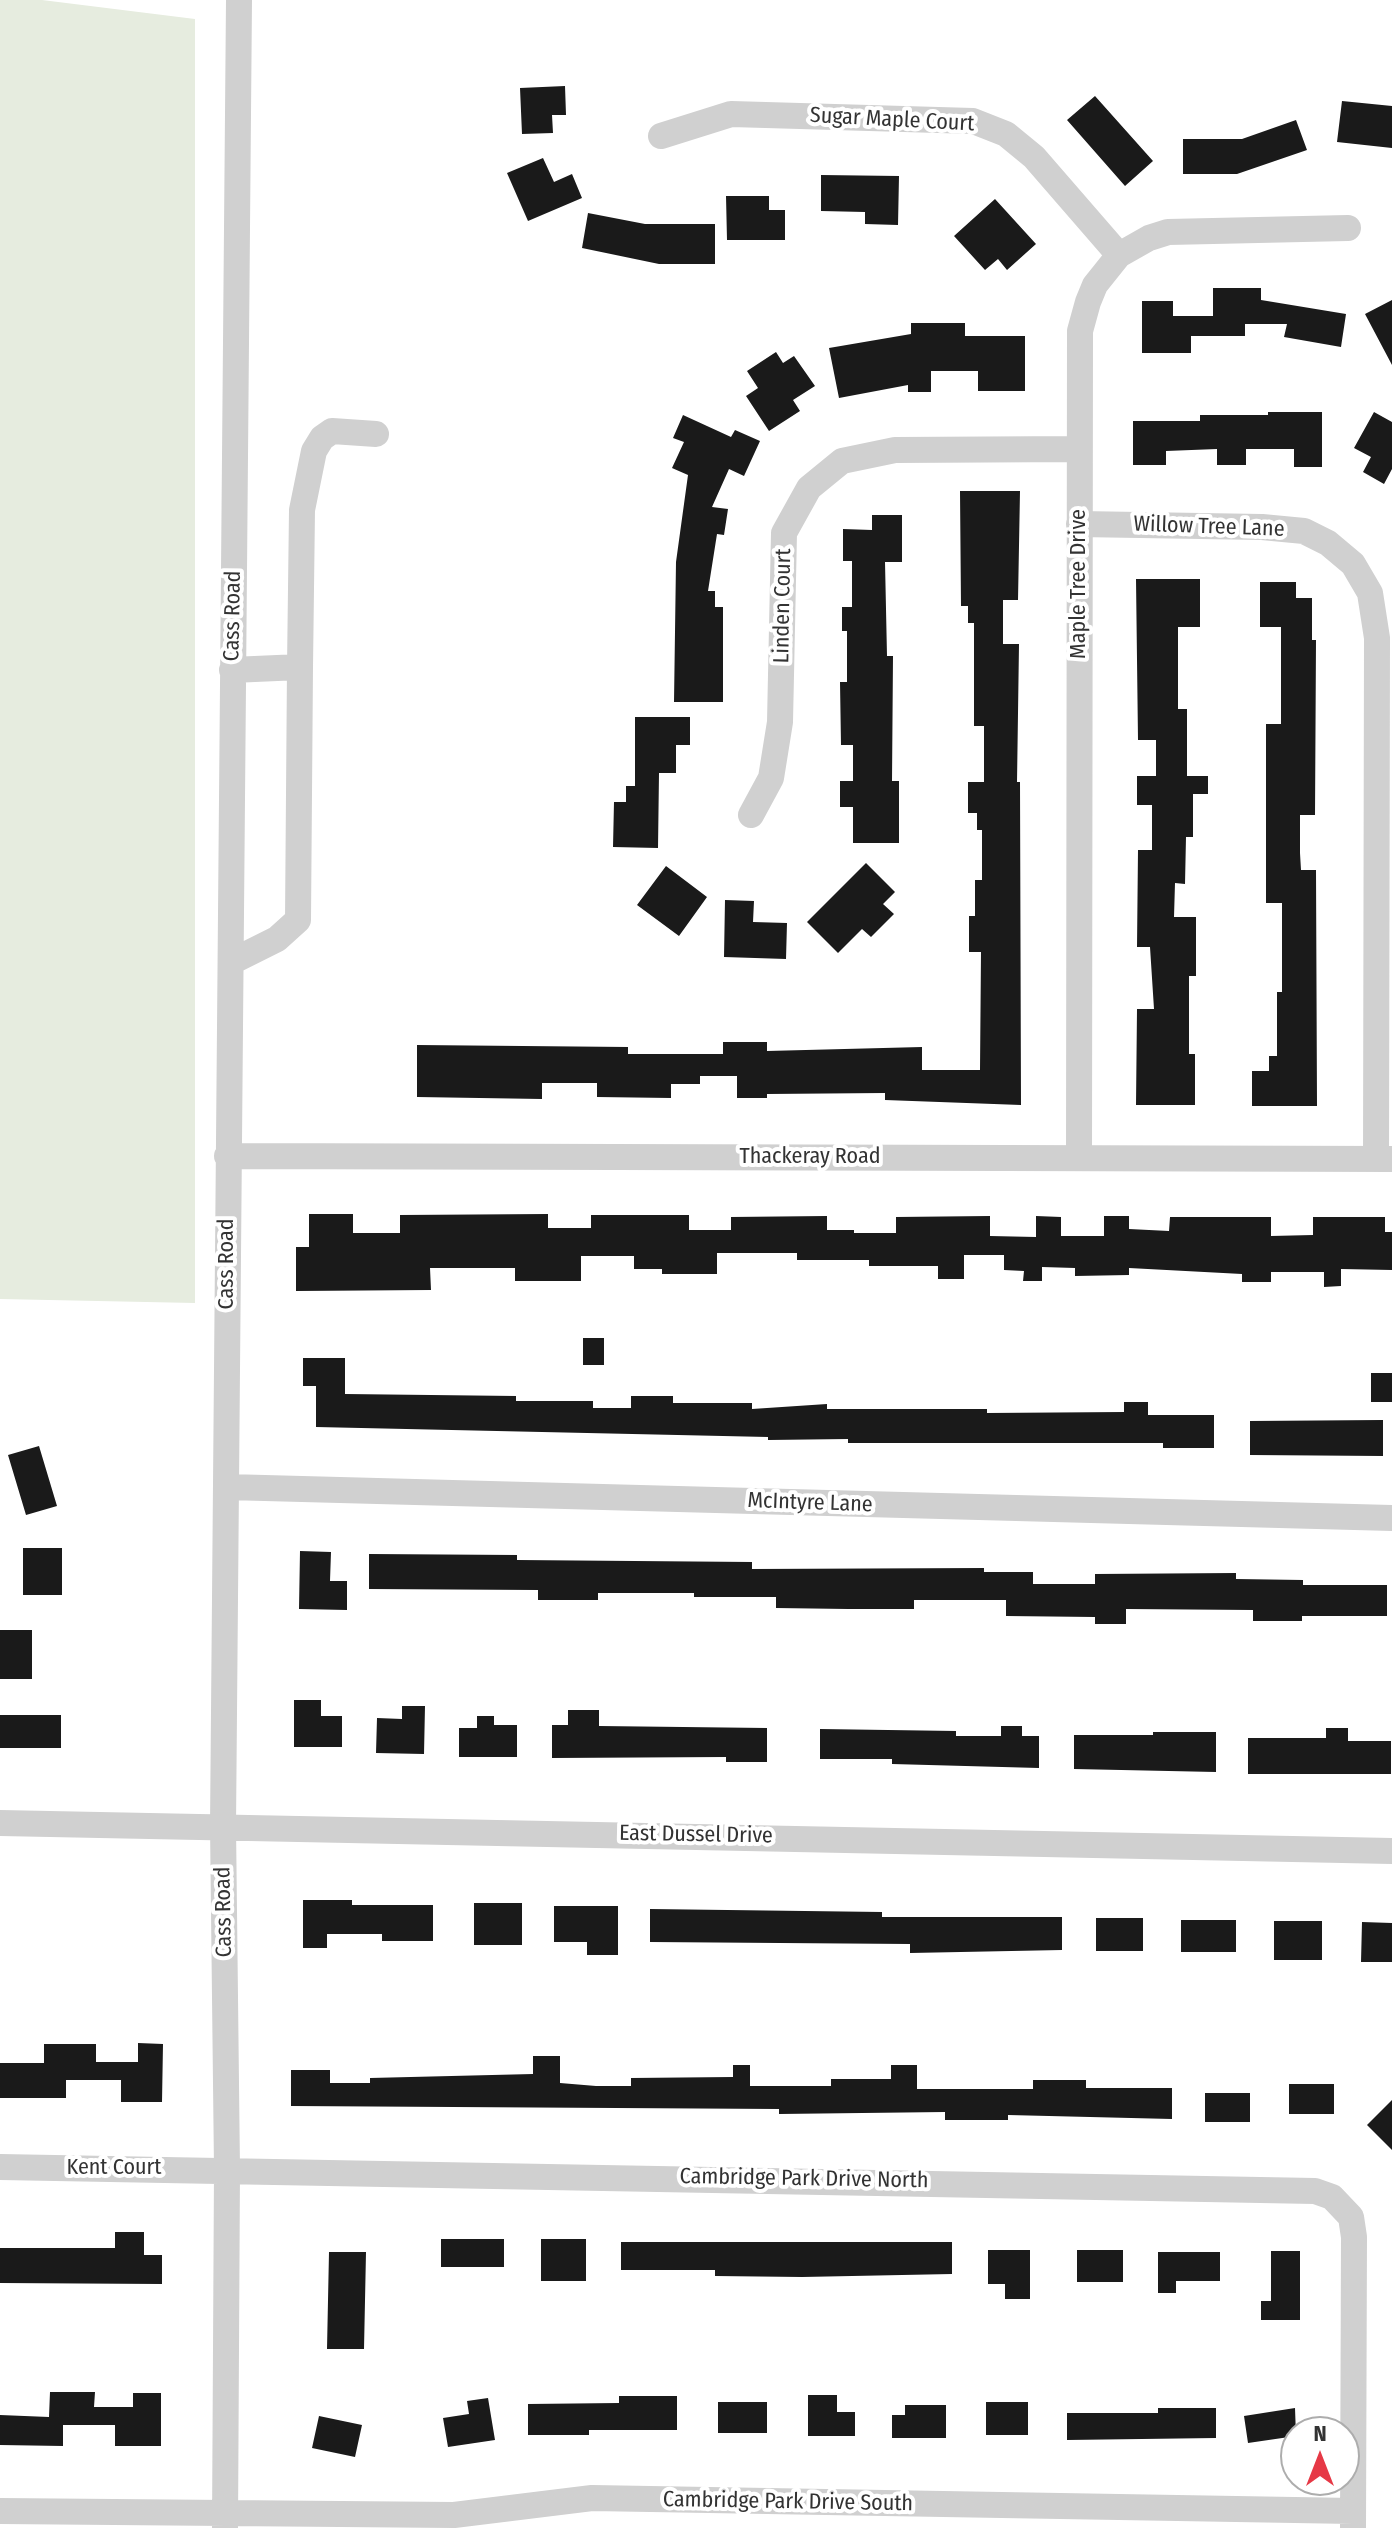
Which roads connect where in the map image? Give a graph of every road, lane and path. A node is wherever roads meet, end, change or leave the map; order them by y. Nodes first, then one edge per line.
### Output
1 (239, 7) edge
2 (661, 136) dead end
3 (1348, 228) dead end
4 (1119, 255) junction
5 (376, 434) dead end
6 (1079, 449) junction
7 (1079, 524) junction
8 (300, 667) junction
9 (232, 670) junction
10 (751, 815) dead end
11 (231, 962) junction
12 (227, 1156) junction
13 (1079, 1158) junction
14 (1384, 1159) edge
15 (227, 1487) junction
16 (1392, 1518) edge
17 (0, 1823) edge
18 (223, 1825) junction
19 (1392, 1851) edge
20 (0, 2167) edge
21 (227, 2169) junction
22 (0, 2511) edge
23 (1353, 2519) edge
24 (225, 2520) edge

1 - 9 street, Cass Road
2 - 4 street, Sugar Maple Court
3 - 4 street, Maple Tree Drive
4 - 6 street, Maple Tree Drive
5 - 8 street
6 - 7 street, Maple Tree Drive
6 - 10 street, Linden Court
7 - 13 street, Maple Tree Drive
7 - 14 street, Willow Tree Lane
8 - 9 street
8 - 11 street
9 - 11 street, Cass Road
11 - 12 street, Cass Road
12 - 13 street, Thackeray Road
12 - 15 street, Cass Road
13 - 14 street, Thackeray Road
15 - 16 street, McIntyre Lane
15 - 18 street, Cass Road
17 - 18 street, East Dussel Drive
18 - 19 street, East Dussel Drive
18 - 21 street, Cass Road
20 - 21 street, Kent Court
21 - 23 street, Cambridge Park Drive North
21 - 24 street, Cass Road
22 - 24 street, Cambridge Park Drive South
23 - 24 street, Cambridge Park Drive South

